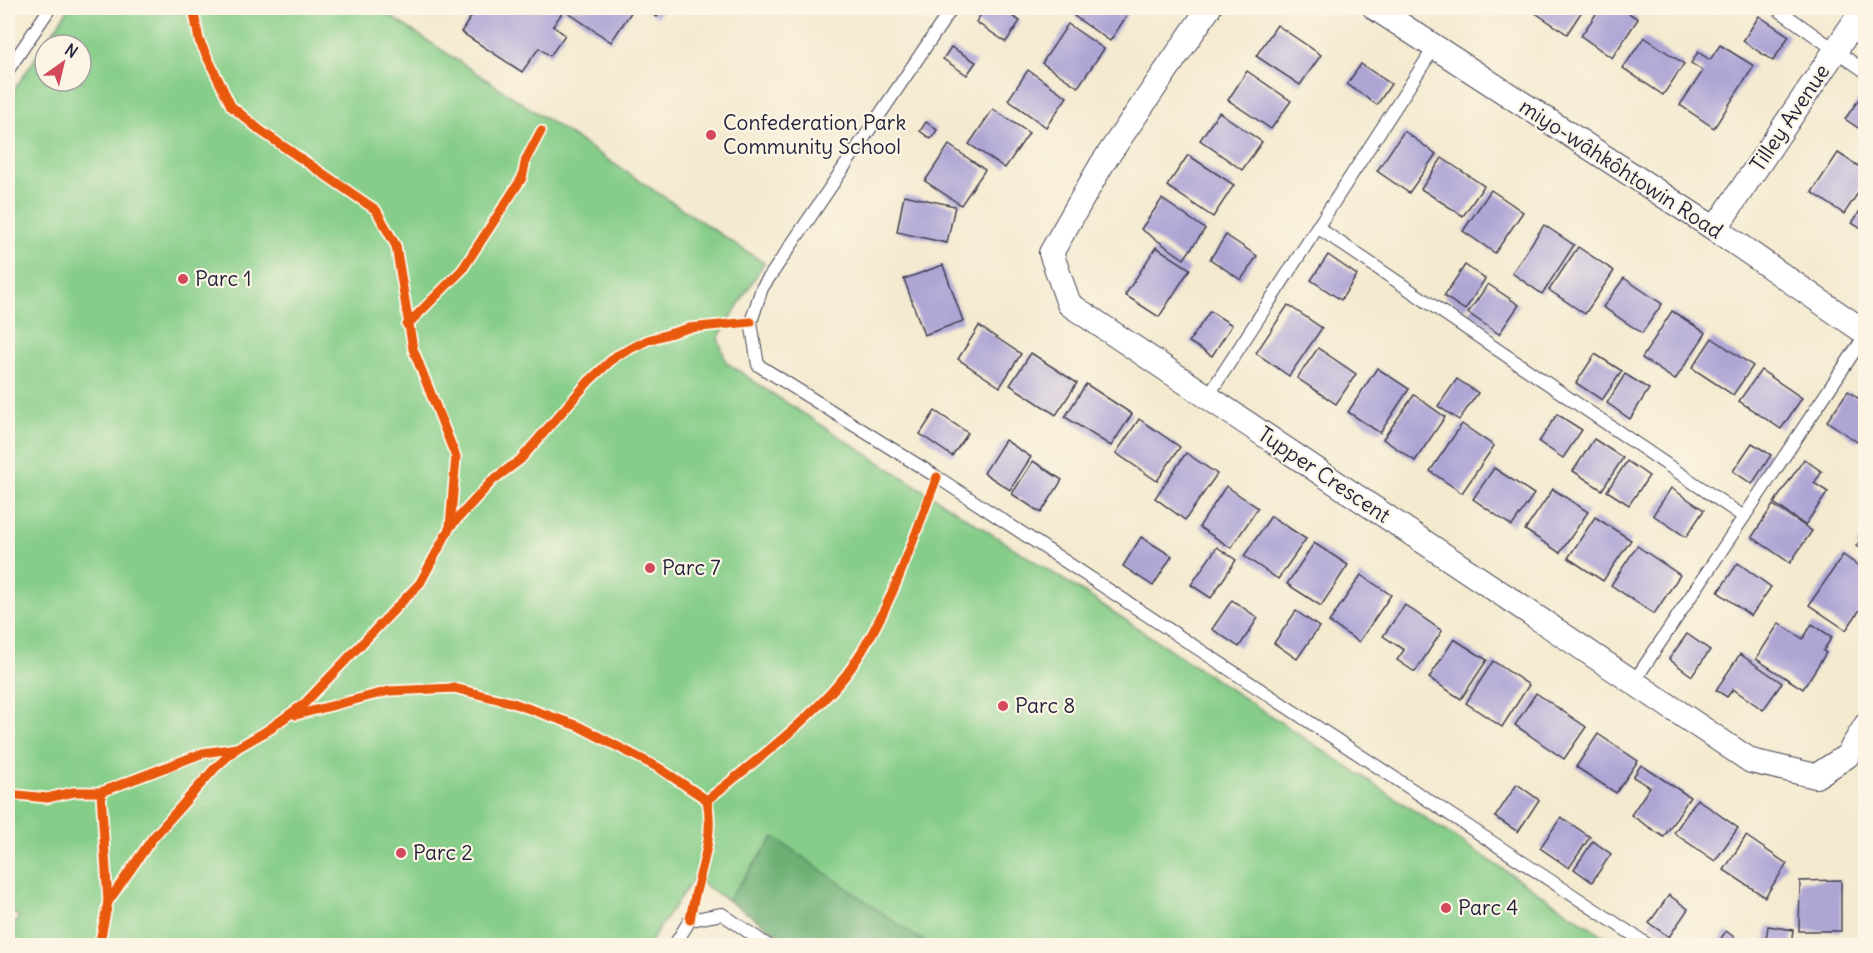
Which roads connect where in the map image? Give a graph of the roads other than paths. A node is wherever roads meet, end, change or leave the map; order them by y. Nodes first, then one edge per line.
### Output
1 (50, 8) edge
2 (952, 8) edge
3 (1209, 8) edge
4 (1375, 8) edge
5 (1776, 8) edge
6 (1864, 8) edge
7 (1434, 48) junction
8 (1836, 49) junction
9 (8, 70) edge
10 (1866, 72) edge
11 (1317, 227) junction
12 (1715, 229) junction
13 (1866, 333) edge
14 (1208, 396) junction
15 (1744, 517) junction
16 (1633, 682) junction
17 (1866, 725) edge
18 (674, 945) edge
19 (769, 945) edge
20 (1650, 945) edge

1 - 9 lane
2 - 20 lane
3 - 14 street, Tupper Crescent
4 - 7 street, miyo-wâhkôhtowin Road
5 - 8 lane
6 - 8 street, Tilley Avenue
7 - 11 lane
7 - 12 street, miyo-wâhkôhtowin Road
8 - 10 lane
8 - 12 street, Tilley Avenue
11 - 14 lane
11 - 15 lane
12 - 13 street, miyo-wâhkôhtowin Road
13 - 15 lane
14 - 16 street, Tupper Crescent
15 - 16 lane
16 - 17 street, Tupper Crescent
18 - 19 lane

